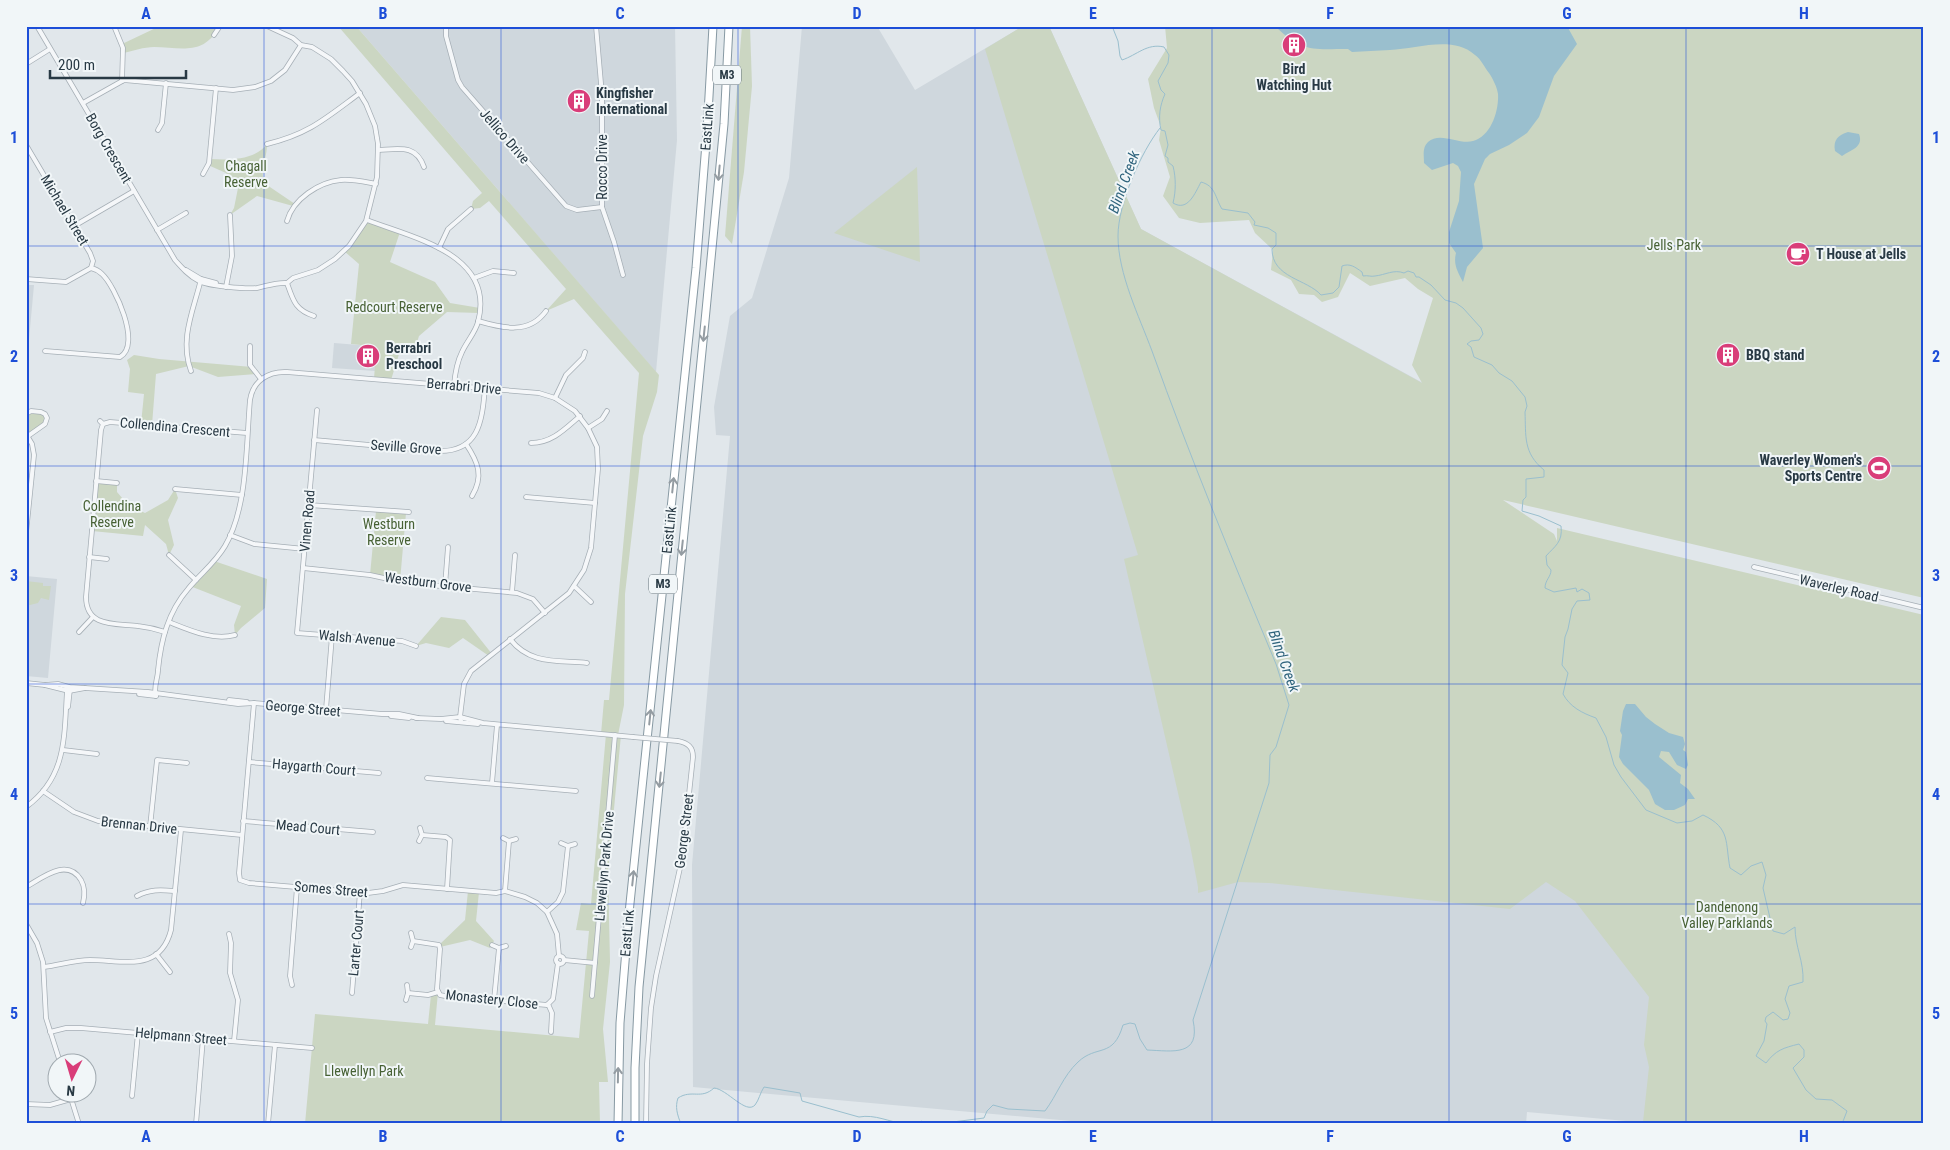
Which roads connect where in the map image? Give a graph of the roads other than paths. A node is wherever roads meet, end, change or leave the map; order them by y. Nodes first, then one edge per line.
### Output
1 (37, 26) edge
2 (114, 26) edge
3 (220, 26) edge
4 (268, 26) edge
5 (448, 26) edge
6 (596, 26) edge
7 (711, 26) edge
8 (730, 26) edge
9 (214, 35) dead end
10 (301, 45) junction
11 (51, 50) junction
12 (26, 64) edge
13 (122, 81) junction
14 (166, 84) junction
15 (216, 88) junction
16 (360, 94) junction
17 (83, 103) junction
18 (158, 130) dead end
19 (267, 144) dead end
20 (26, 145) edge
21 (379, 150) junction
22 (424, 167) dead end
23 (203, 174) dead end
24 (376, 184) junction
25 (134, 191) junction
26 (602, 207) junction
27 (471, 209) dead end
28 (186, 213) dead end
29 (230, 215) dead end
30 (287, 220) dead end
31 (367, 220) junction
32 (74, 226) junction
33 (157, 230) junction
34 (440, 248) junction
35 (91, 268) junction
36 (514, 273) dead end
37 (623, 275) dead end
38 (474, 278) junction
39 (26, 279) edge
40 (201, 280) junction
41 (287, 282) junction
42 (226, 287) junction
43 (546, 311) dead end
44 (314, 316) dead end
45 (478, 322) junction
46 (250, 346) dead end
47 (45, 351) dead end
48 (585, 352) dead end
49 (123, 355) junction
50 (127, 360) dead end
51 (191, 371) dead end
52 (262, 379) junction
53 (454, 385) junction
54 (485, 388) junction
55 (555, 398) junction
56 (317, 410) dead end
57 (607, 411) dead end
58 (26, 414) edge
59 (580, 416) junction
60 (588, 428) junction
61 (247, 433) junction
62 (27, 435) edge
63 (314, 440) junction
64 (531, 443) dead end
65 (466, 444) junction
66 (96, 481) junction
67 (118, 483) dead end
68 (175, 489) dead end
69 (242, 494) junction
70 (472, 496) dead end
71 (526, 497) dead end
72 (595, 504) junction
73 (309, 505) junction
74 (409, 512) dead end
75 (26, 533) edge
76 (230, 535) junction
77 (448, 547) dead end
78 (305, 550) junction
79 (169, 555) dead end
80 (515, 555) dead end
81 (89, 558) junction
82 (107, 559) dead end
83 (1754, 567) dead end
84 (303, 568) junction
85 (196, 580) junction
86 (445, 586) junction
87 (574, 586) junction
88 (512, 592) junction
89 (591, 602) dead end
90 (1924, 608) edge
91 (545, 613) junction
92 (93, 617) junction
93 (169, 622) junction
94 (79, 632) dead end
95 (165, 632) junction
96 (297, 632) joint
97 (236, 635) dead end
98 (332, 636) junction
99 (510, 639) junction
100 (416, 646) dead end
101 (587, 663) dead end
102 (26, 683) edge
103 (69, 690) junction
104 (156, 694) junction
105 (254, 704) junction
106 (326, 710) junction
107 (461, 719) junction
108 (497, 725) junction
109 (615, 735) junction
110 (63, 750) junction
111 (97, 754) dead end
112 (249, 762) junction
113 (187, 763) dead end
114 (379, 773) dead end
115 (427, 778) dead end
116 (492, 783) junction
117 (44, 791) junction
118 (576, 791) dead end
119 (26, 808) edge
120 (243, 821) junction
121 (150, 827) junction
122 (420, 828) dead end
123 (181, 830) junction
124 (374, 832) dead end
125 (422, 835) junction
126 (242, 836) junction
127 (503, 838) dead end
128 (516, 839) dead end
129 (420, 841) dead end
130 (510, 841) junction
131 (561, 843) dead end
132 (574, 844) dead end
133 (568, 846) junction
134 (26, 887) edge
135 (297, 887) junction
136 (447, 889) junction
137 (505, 891) junction
138 (175, 892) junction
139 (360, 892) junction
140 (137, 896) dead end
141 (83, 902) dead end
142 (547, 912) junction
143 (26, 924) edge
144 (411, 933) dead end
145 (229, 934) dead end
146 (413, 941) junction
147 (492, 945) dead end
148 (506, 946) dead end
149 (411, 947) dead end
150 (499, 948) junction
151 (156, 954) junction
152 (558, 956) junction
153 (564, 960) junction
154 (558, 963) junction
155 (595, 963) junction
156 (44, 967) junction
157 (170, 972) dead end
158 (292, 985) dead end
159 (407, 985) dead end
160 (438, 992) junction
161 (352, 993) dead end
162 (408, 993) junction
163 (592, 996) dead end
164 (406, 1000) dead end
165 (494, 1000) junction
166 (548, 1004) junction
167 (50, 1032) junction
168 (551, 1032) dead end
169 (138, 1033) junction
170 (203, 1038) junction
171 (234, 1041) junction
172 (276, 1045) junction
173 (312, 1048) dead end
174 (57, 1052) edge
175 (132, 1096) dead end
176 (63, 1102) edge
177 (73, 1102) edge
178 (26, 1104) edge
179 (79, 1124) edge
180 (196, 1124) edge
181 (268, 1124) edge
182 (618, 1124) edge
183 (635, 1124) edge
184 (646, 1124) edge

1 - 11 street, Borg Crescent
2 - 13 street
3 - 9 street
4 - 10 street, Borg Crescent
5 - 26 street, Jellico Drive
6 - 26 street, Rocco Drive
182 -> 7 highway, EastLink / M3
8 -> 183 highway, EastLink / M3
10 - 15 street
10 - 16 street, Borg Crescent
11 - 12 street
11 - 17 street, Borg Crescent
13 - 14 street
13 - 17 street
14 - 15 street
14 - 18 street
15 - 23 street
16 - 19 street
16 - 21 street, Borg Crescent
17 - 25 street, Borg Crescent
20 - 32 street, Michael Street
21 - 22 street
21 - 24 street, Borg Crescent
24 - 30 street
24 - 31 street, Borg Crescent
25 - 32 street
25 - 33 street, Borg Crescent
26 - 37 street, Rocco Drive
27 - 34 street
28 - 33 street
29 - 42 street
31 - 34 street
31 - 41 street, Borg Crescent
32 - 35 street, Michael Street
33 - 40 street, Borg Crescent
34 - 38 street
35 - 39 street
35 - 49 street
36 - 38 street
38 - 45 street
40 - 42 street, Borg Crescent
40 - 51 street
41 - 42 street, Borg Crescent
41 - 44 street
43 - 45 street
45 - 53 street
46 - 52 street
47 - 49 street
48 - 55 street
49 - 50 street
52 - 53 street, Berrabri Drive
52 - 61 street
53 - 54 street, Berrabri Drive
54 - 55 street, Berrabri Drive
54 - 65 street
55 - 59 street, Berrabri Drive
56 - 63 street, Vinen Road
57 - 60 street
58 - 62 street
59 - 60 street, Berrabri Drive
59 - 64 street
60 - 72 street, Berrabri Drive
61 - 66 street, Collendina Crescent
61 - 69 street
62 - 75 street
63 - 65 street, Seville Grove
63 - 73 street, Vinen Road
65 - 70 street
66 - 67 street
66 - 81 street, Collendina Crescent
68 - 69 street
69 - 76 street
71 - 72 street
72 - 87 street, Berrabri Drive
73 - 74 street
73 - 78 street, Vinen Road
76 - 78 street
76 - 85 street
77 - 86 street
78 - 84 street, Vinen Road
79 - 85 street
80 - 88 street
81 - 82 street
81 - 92 street, Collendina Crescent
83 - 90 street, Waverley Road
84 - 86 street, Westburn Grove
84 - 96 street, Vinen Road
85 - 93 street
86 - 88 street, Westburn Grove
87 - 89 street
87 - 91 street, Berrabri Drive
88 - 91 street, Westburn Grove
91 - 99 street, Berrabri Drive
92 - 94 street
92 - 95 street
93 - 95 street
93 - 97 street
95 - 104 street
96 - 98 street, Walsh Avenue
98 - 100 street, Walsh Avenue
98 - 106 street
99 - 101 street
99 - 107 street, Berrabri Drive
102 - 103 street, George Street
103 - 104 street, George Street
103 - 110 street
104 - 105 street, George Street
105 - 106 street, George Street
105 - 112 street, Somes Street
106 - 107 street, George Street
107 - 108 street, George Street
108 - 109 street, George Street
108 - 116 street
109 - 155 street, Llewellyn Park Drive
109 - 184 street, George Street, bridge
110 - 111 street
110 - 117 street
112 - 114 street, Haygarth Court
112 - 120 street, Somes Street
113 - 121 street
115 - 116 street
116 - 118 street
117 - 119 street
117 - 121 street, Brennan Drive
120 - 124 street, Mead Court
120 - 126 street, Somes Street
121 - 123 street, Brennan Drive
122 - 125 street
123 - 126 street, Brennan Drive
123 - 138 street
125 - 129 street
125 - 136 street
126 - 135 street, Somes Street
127 - 130 street
128 - 130 street
130 - 137 street
131 - 133 street
132 - 133 street
133 - 142 street
134 - 141 street
135 - 139 street, Somes Street
135 - 158 street
136 - 137 street, Somes Street
136 - 139 street, Somes Street
137 - 142 street, Somes Street
138 - 140 street
138 - 151 street
139 - 161 street, Larter Court
142 - 152 street, Somes Street
143 - 156 street
144 - 146 street
145 - 171 street
146 - 149 street
146 - 160 street, Monastery Close
147 - 150 street
148 - 150 street
150 - 165 street
151 - 156 street
151 - 157 street
152 - 153 street
152 - 154 street
153 - 154 street
153 - 155 street
154 - 166 street, Monastery Close
155 - 163 street, Llewellyn Park Drive
156 - 167 street
159 - 162 street
160 - 162 street
160 - 165 street, Monastery Close
162 - 164 street
165 - 166 street, Monastery Close
166 - 168 street
167 - 169 street, Helpmann Street
167 - 174 street
169 - 170 street, Helpmann Street
169 - 175 street
170 - 171 street, Helpmann Street
170 - 180 street
171 - 172 street, Helpmann Street
172 - 173 street, Helpmann Street
172 - 181 street
176 - 178 street
177 - 179 street

